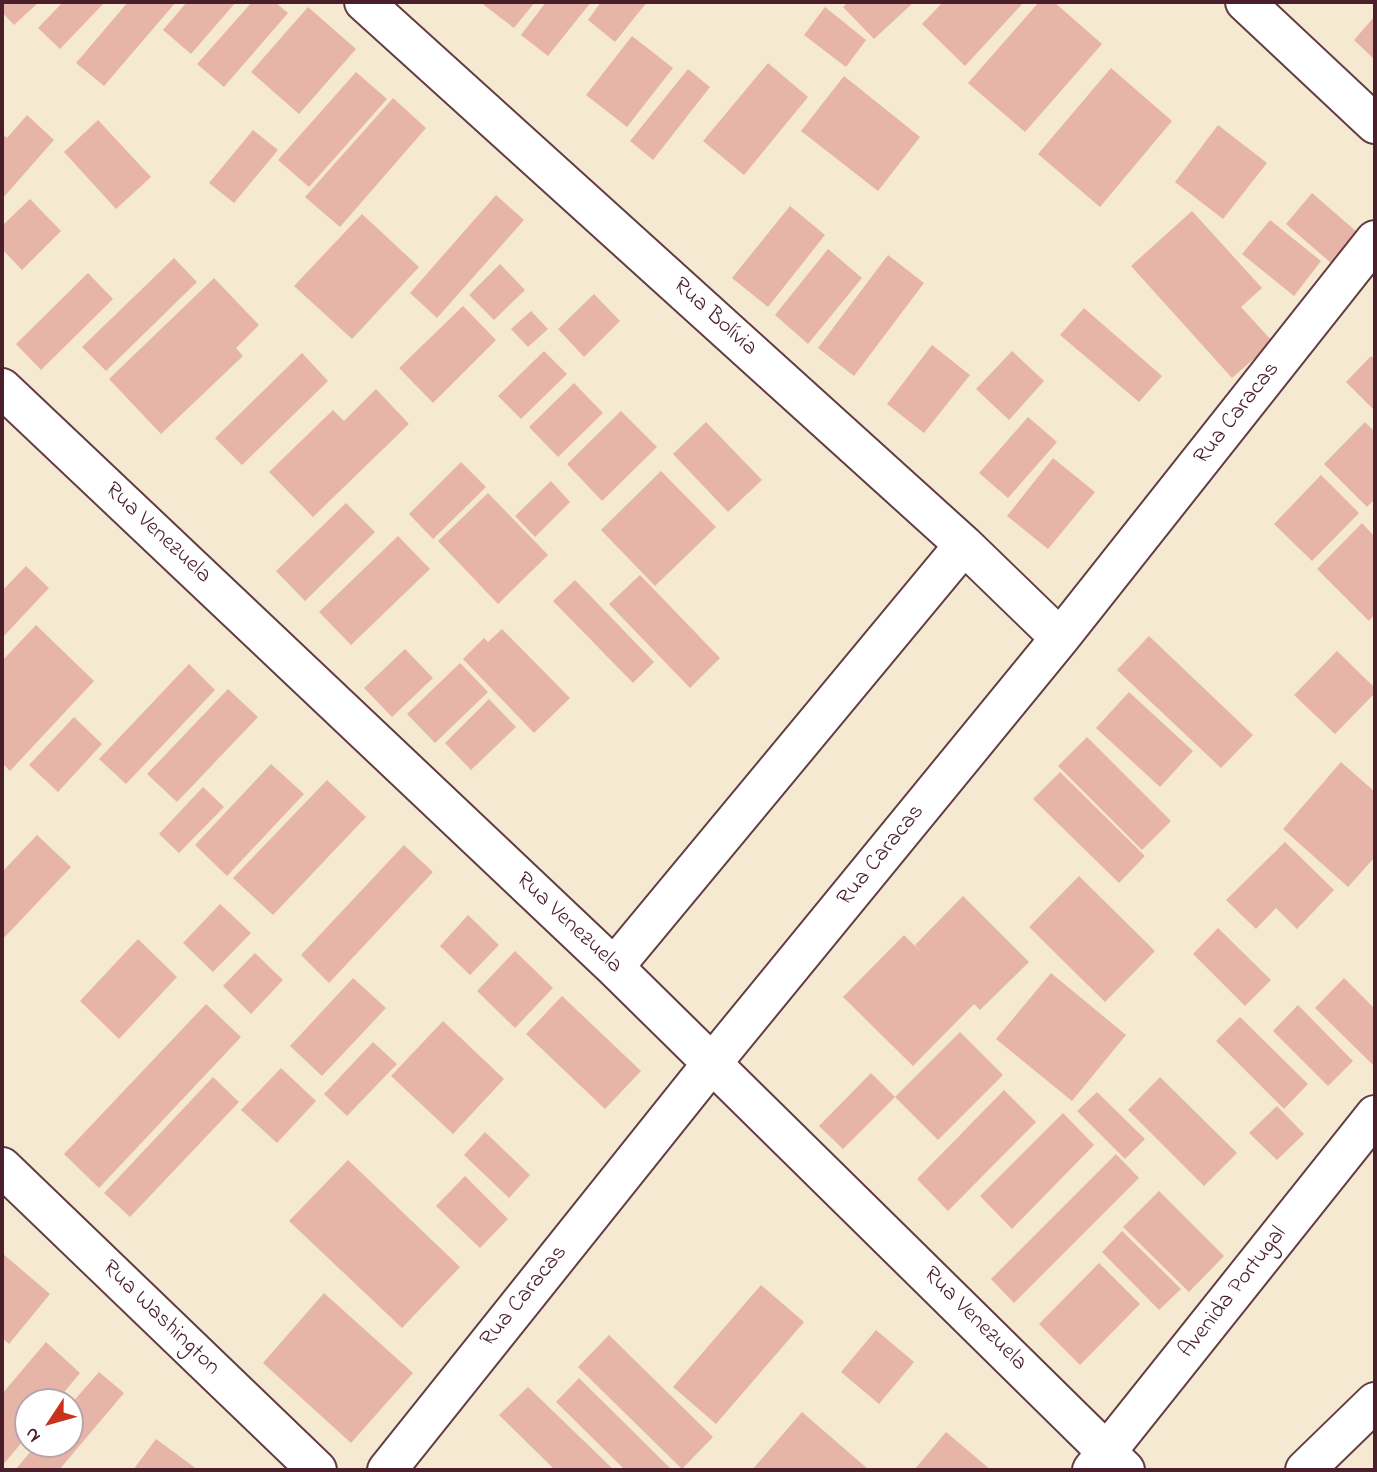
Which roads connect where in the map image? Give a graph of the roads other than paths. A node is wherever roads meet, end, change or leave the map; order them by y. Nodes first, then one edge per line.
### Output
1 (364, 2) edge
2 (1245, 2) edge
3 (1375, 124) edge
4 (1375, 240) edge
5 (2, 388) edge
6 (964, 545) junction
7 (1060, 638) junction
8 (614, 967) junction
9 (713, 1062) junction
10 (1375, 1115) edge
11 (2, 1167) edge
12 (1375, 1402) edge
13 (1108, 1464) edge
14 (317, 1470) edge
15 (387, 1470) edge
16 (1305, 1470) edge

1 - 6 street, Rua Bolívia
2 - 3 street
4 - 7 street, Rua Caracas
5 - 8 street, Rua Venezuela
6 - 7 street, Rua Bolívia
6 - 8 street
7 - 9 street, Rua Caracas
8 - 9 street, Rua Venezuela
9 - 13 street, Rua Venezuela
9 - 15 street, Rua Caracas
10 - 13 street, Avenida Portugal
11 - 14 street, Rua Washington
12 - 16 street

